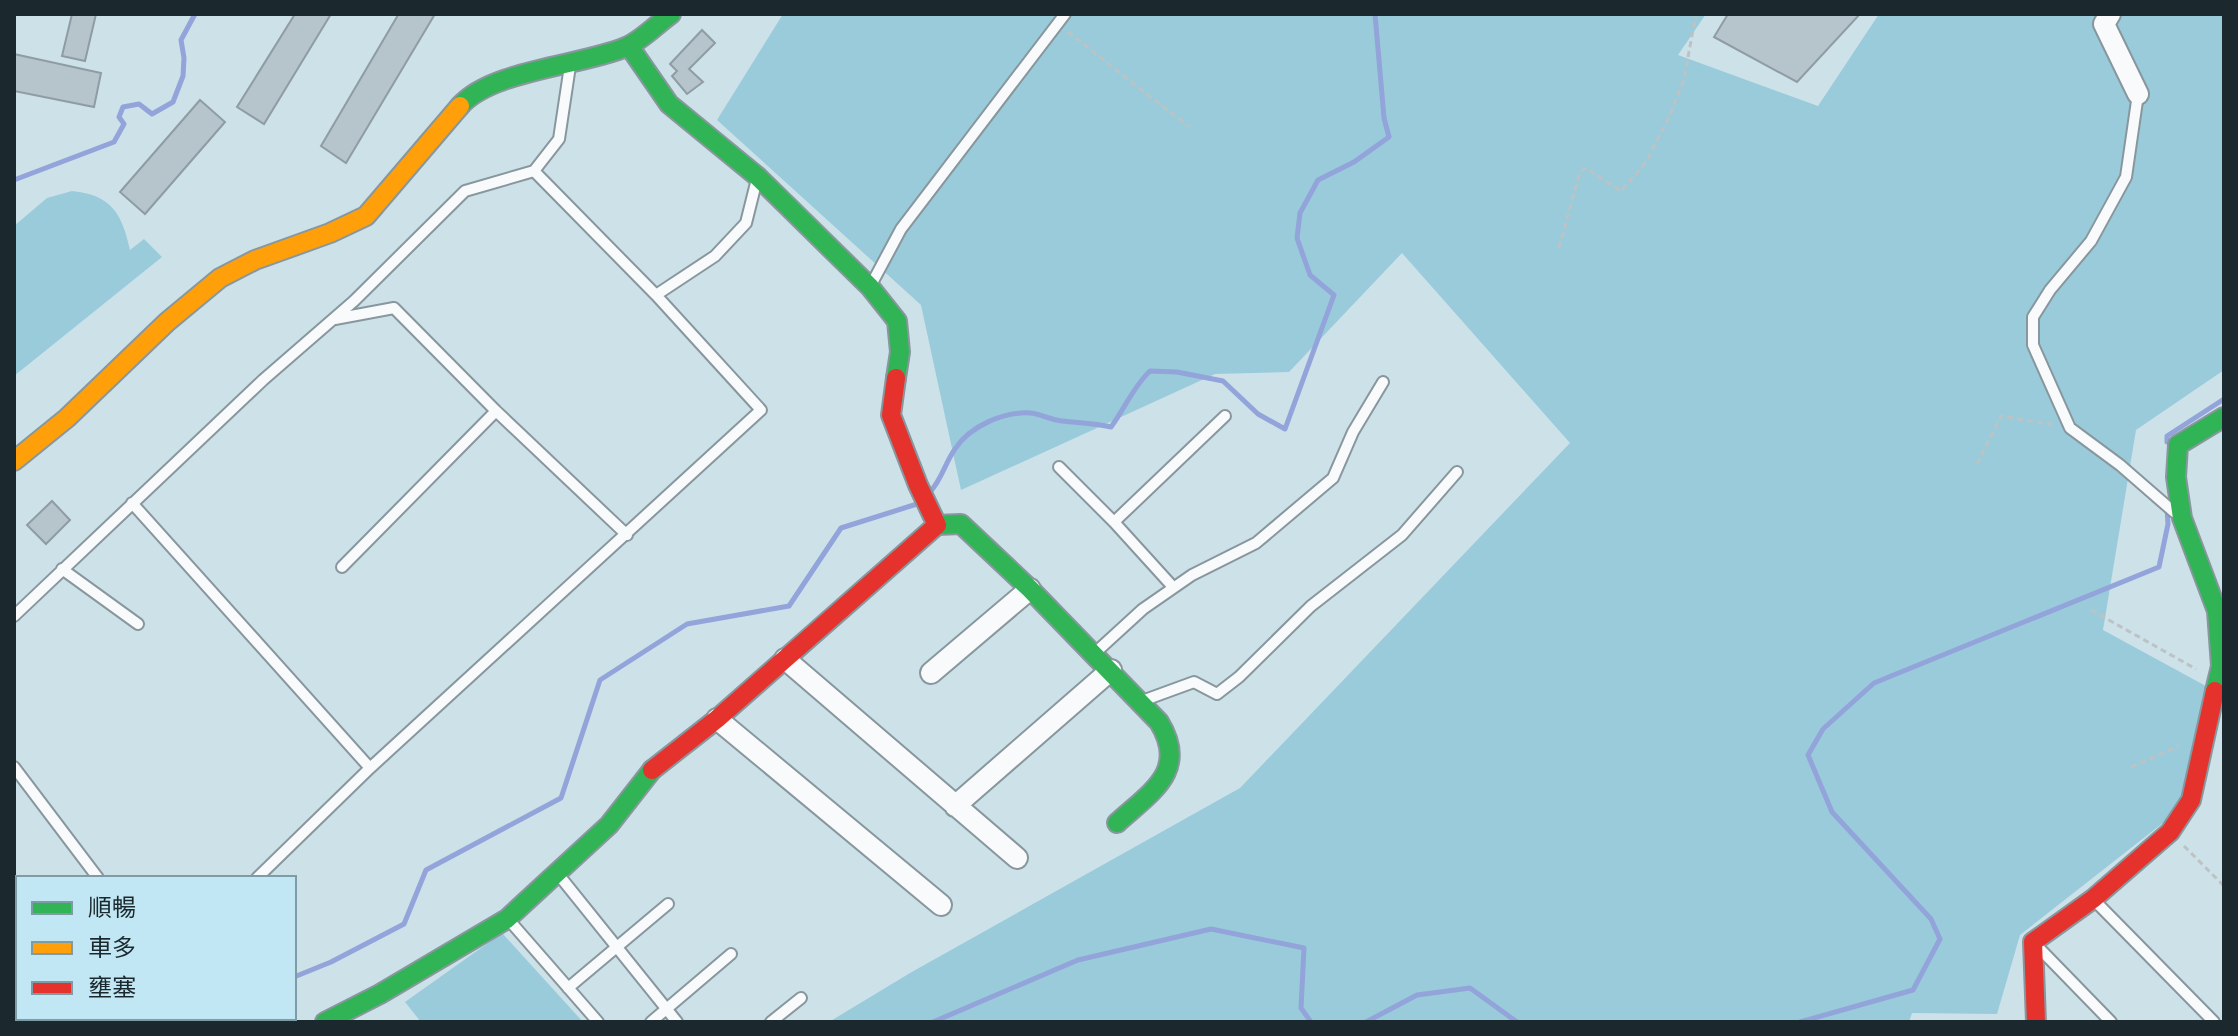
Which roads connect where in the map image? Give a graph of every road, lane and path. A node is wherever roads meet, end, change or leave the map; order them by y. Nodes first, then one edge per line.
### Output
1 (1696, 14) edge
2 (2110, 14) edge
3 (664, 17) edge
4 (1061, 19) edge
5 (629, 46) junction
6 (571, 64) junction
7 (2138, 94) joint
8 (1188, 126) dead end
9 (534, 171) junction
10 (758, 177) junction
11 (1559, 248) dead end
12 (870, 287) junction
13 (656, 295) junction
14 (333, 319) junction
15 (1383, 382) dead end
16 (496, 411) junction
17 (1225, 416) dead end
18 (2224, 417) edge
19 (2070, 428) junction
20 (14, 461) edge
21 (1977, 464) dead end
22 (1059, 467) dead end
23 (1457, 472) dead end
24 (132, 503) junction
25 (2179, 516) junction
26 (1114, 522) junction
27 (937, 525) junction
28 (627, 535) junction
29 (342, 567) dead end
30 (62, 569) junction
31 (1173, 587) junction
32 (1030, 589) junction
33 (2091, 610) dead end
34 (14, 616) edge
35 (138, 624) dead end
36 (1094, 654) junction
37 (785, 659) junction
38 (1111, 670) junction
39 (931, 673) dead end
40 (2218, 681) junction
41 (1140, 701) junction
42 (2218, 708) edge
43 (717, 719) junction
44 (2180, 745) dead end
45 (14, 767) edge
46 (2131, 767) dead end
47 (370, 768) junction
48 (955, 806) junction
49 (1117, 823) dead end
50 (2170, 832) junction
51 (1017, 858) dead end
52 (557, 873) junction
53 (96, 876) edge
54 (259, 876) edge
55 (2224, 886) edge
56 (2093, 899) junction
57 (668, 904) dead end
58 (941, 905) dead end
59 (507, 919) junction
60 (2033, 942) junction
61 (616, 947) junction
62 (731, 954) dead end
63 (568, 988) junction
64 (801, 998) dead end
65 (667, 1009) junction
66 (325, 1022) edge
67 (598, 1022) edge
68 (651, 1022) edge
69 (677, 1022) edge
70 (771, 1022) edge
71 (2036, 1022) edge
72 (2111, 1022) edge
73 (2214, 1022) edge

1 - 11 path
2 - 7 street
3 - 5 street
4 - 8 path
4 - 12 lane
5 - 6 street
5 - 10 street
6 - 9 lane
6 - 20 street
7 - 19 lane
9 - 13 lane
9 - 14 lane
10 - 12 street
10 - 13 lane
12 - 27 street
13 - 28 lane
14 - 16 lane
14 - 24 lane
15 - 31 lane
16 - 28 lane
16 - 29 lane
17 - 26 lane
18 - 25 street
19 - 21 path
19 - 25 lane
22 - 26 lane
23 - 41 lane
24 - 30 lane
24 - 47 lane
25 - 40 street
26 - 31 lane
27 - 32 street
27 - 37 street
28 - 47 lane
30 - 34 lane
30 - 35 lane
31 - 36 lane
32 - 36 street
32 - 39 street
33 - 40 path
36 - 38 street
37 - 43 street
37 - 48 street
38 - 41 street
38 - 48 street
40 - 42 street
41 - 49 street
42 - 50 street
43 - 52 street
43 - 58 street
44 - 46 path
45 - 53 lane
47 - 54 lane
48 - 51 street
50 - 55 path
50 - 56 street
52 - 59 street
52 - 61 lane
56 - 60 street
56 - 73 lane
57 - 61 lane
59 - 63 lane
59 - 66 street
60 - 71 street
60 - 72 lane
61 - 63 lane
61 - 65 lane
62 - 65 lane
63 - 67 lane
64 - 70 lane
65 - 68 lane
65 - 69 lane

